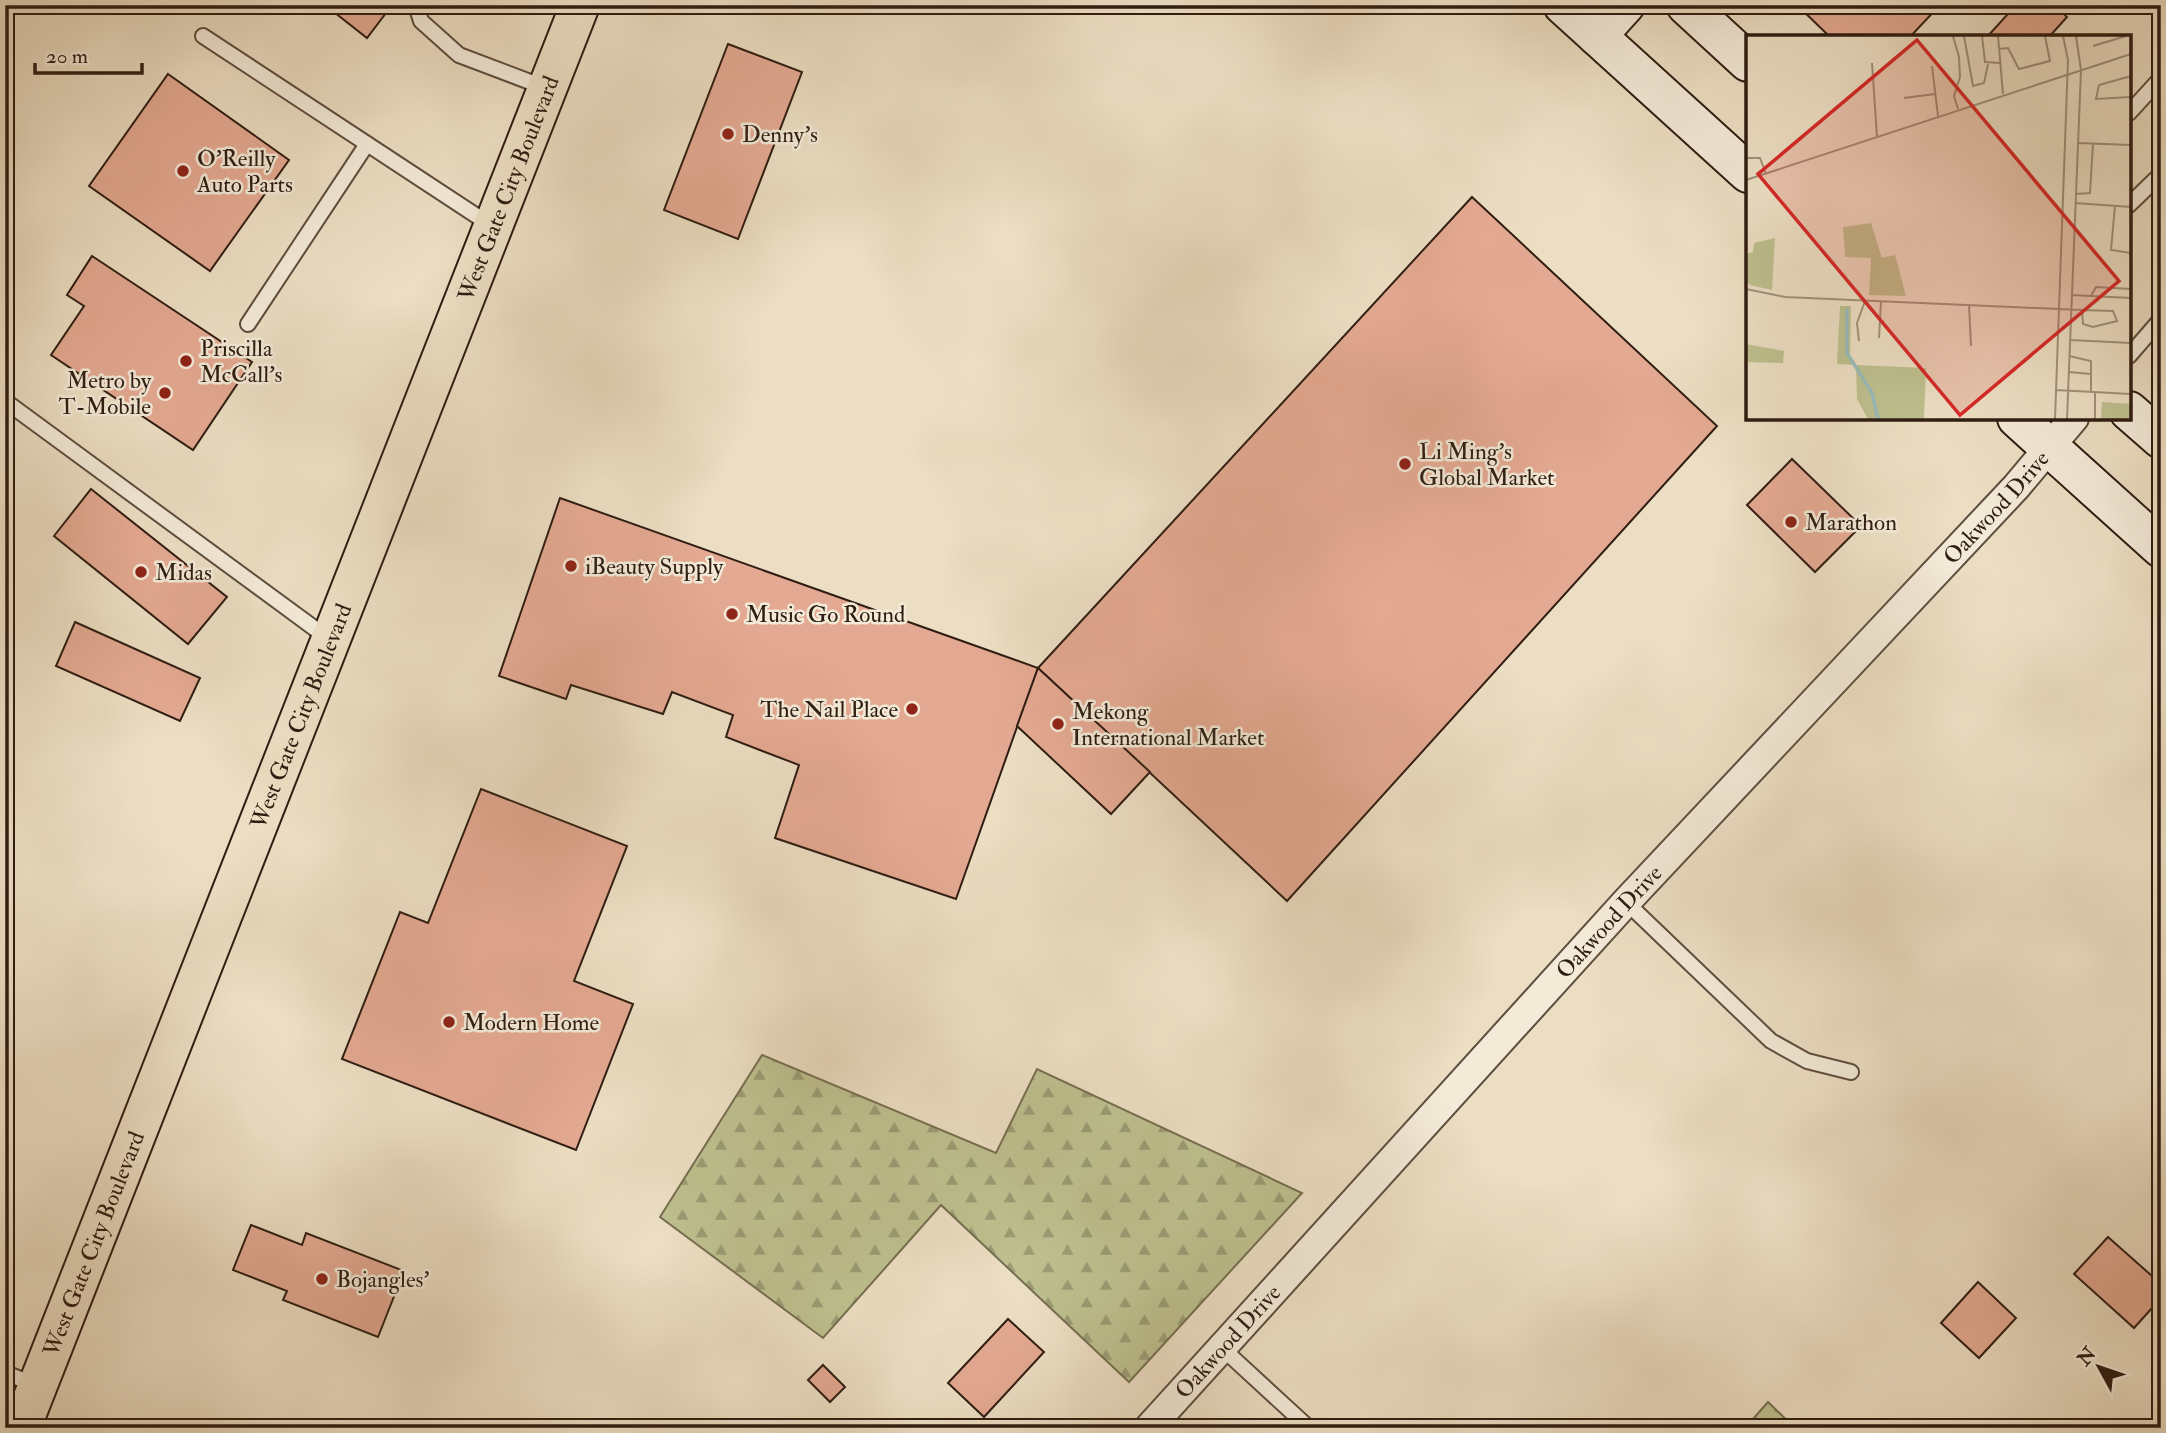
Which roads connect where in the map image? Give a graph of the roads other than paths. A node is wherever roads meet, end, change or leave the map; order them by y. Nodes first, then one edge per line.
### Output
1 (416, 5) edge
2 (580, 5) edge
3 (1563, 5) edge
4 (1625, 5) edge
5 (1686, 5) edge
6 (203, 36) dead end
7 (1597, 36) junction
8 (1746, 60) edge
9 (2161, 78) edge
10 (547, 88) junction
11 (2131, 111) edge
12 (367, 144) junction
13 (1746, 171) edge
14 (2161, 174) edge
15 (2131, 203) edge
16 (493, 227) junction
17 (248, 324) dead end
18 (2159, 325) edge
19 (2131, 354) edge
20 (5, 401) edge
21 (2131, 413) edge
22 (2019, 420) edge
23 (2072, 420) edge
24 (2161, 439) edge
25 (2050, 448) junction
26 (2161, 548) edge
27 (331, 640) junction
28 (1626, 902) junction
29 (1851, 1072) dead end
30 (1222, 1348) junction
31 (22, 1379) edge
32 (21, 1428) edge
33 (1149, 1428) edge
34 (1309, 1428) edge

1 - 10 lane
2 - 10 main road, West Gate City Boulevard
3 - 7 main road
4 - 7 main road
5 - 8 main road
6 - 12 lane
7 - 13 main road
9 - 11 lane
10 - 16 main road, West Gate City Boulevard
12 - 16 lane
12 - 17 lane
14 - 15 lane
16 - 27 main road, West Gate City Boulevard
18 - 19 lane
20 - 27 lane
21 - 24 main road
22 - 25 main road
23 - 25 street, Oakwood Drive
25 - 26 main road
25 - 28 street, Oakwood Drive
27 - 31 main road, West Gate City Boulevard
28 - 29 lane
28 - 30 street, Oakwood Drive
30 - 33 street, Oakwood Drive
30 - 34 lane
31 - 32 main road, West Gate City Boulevard

